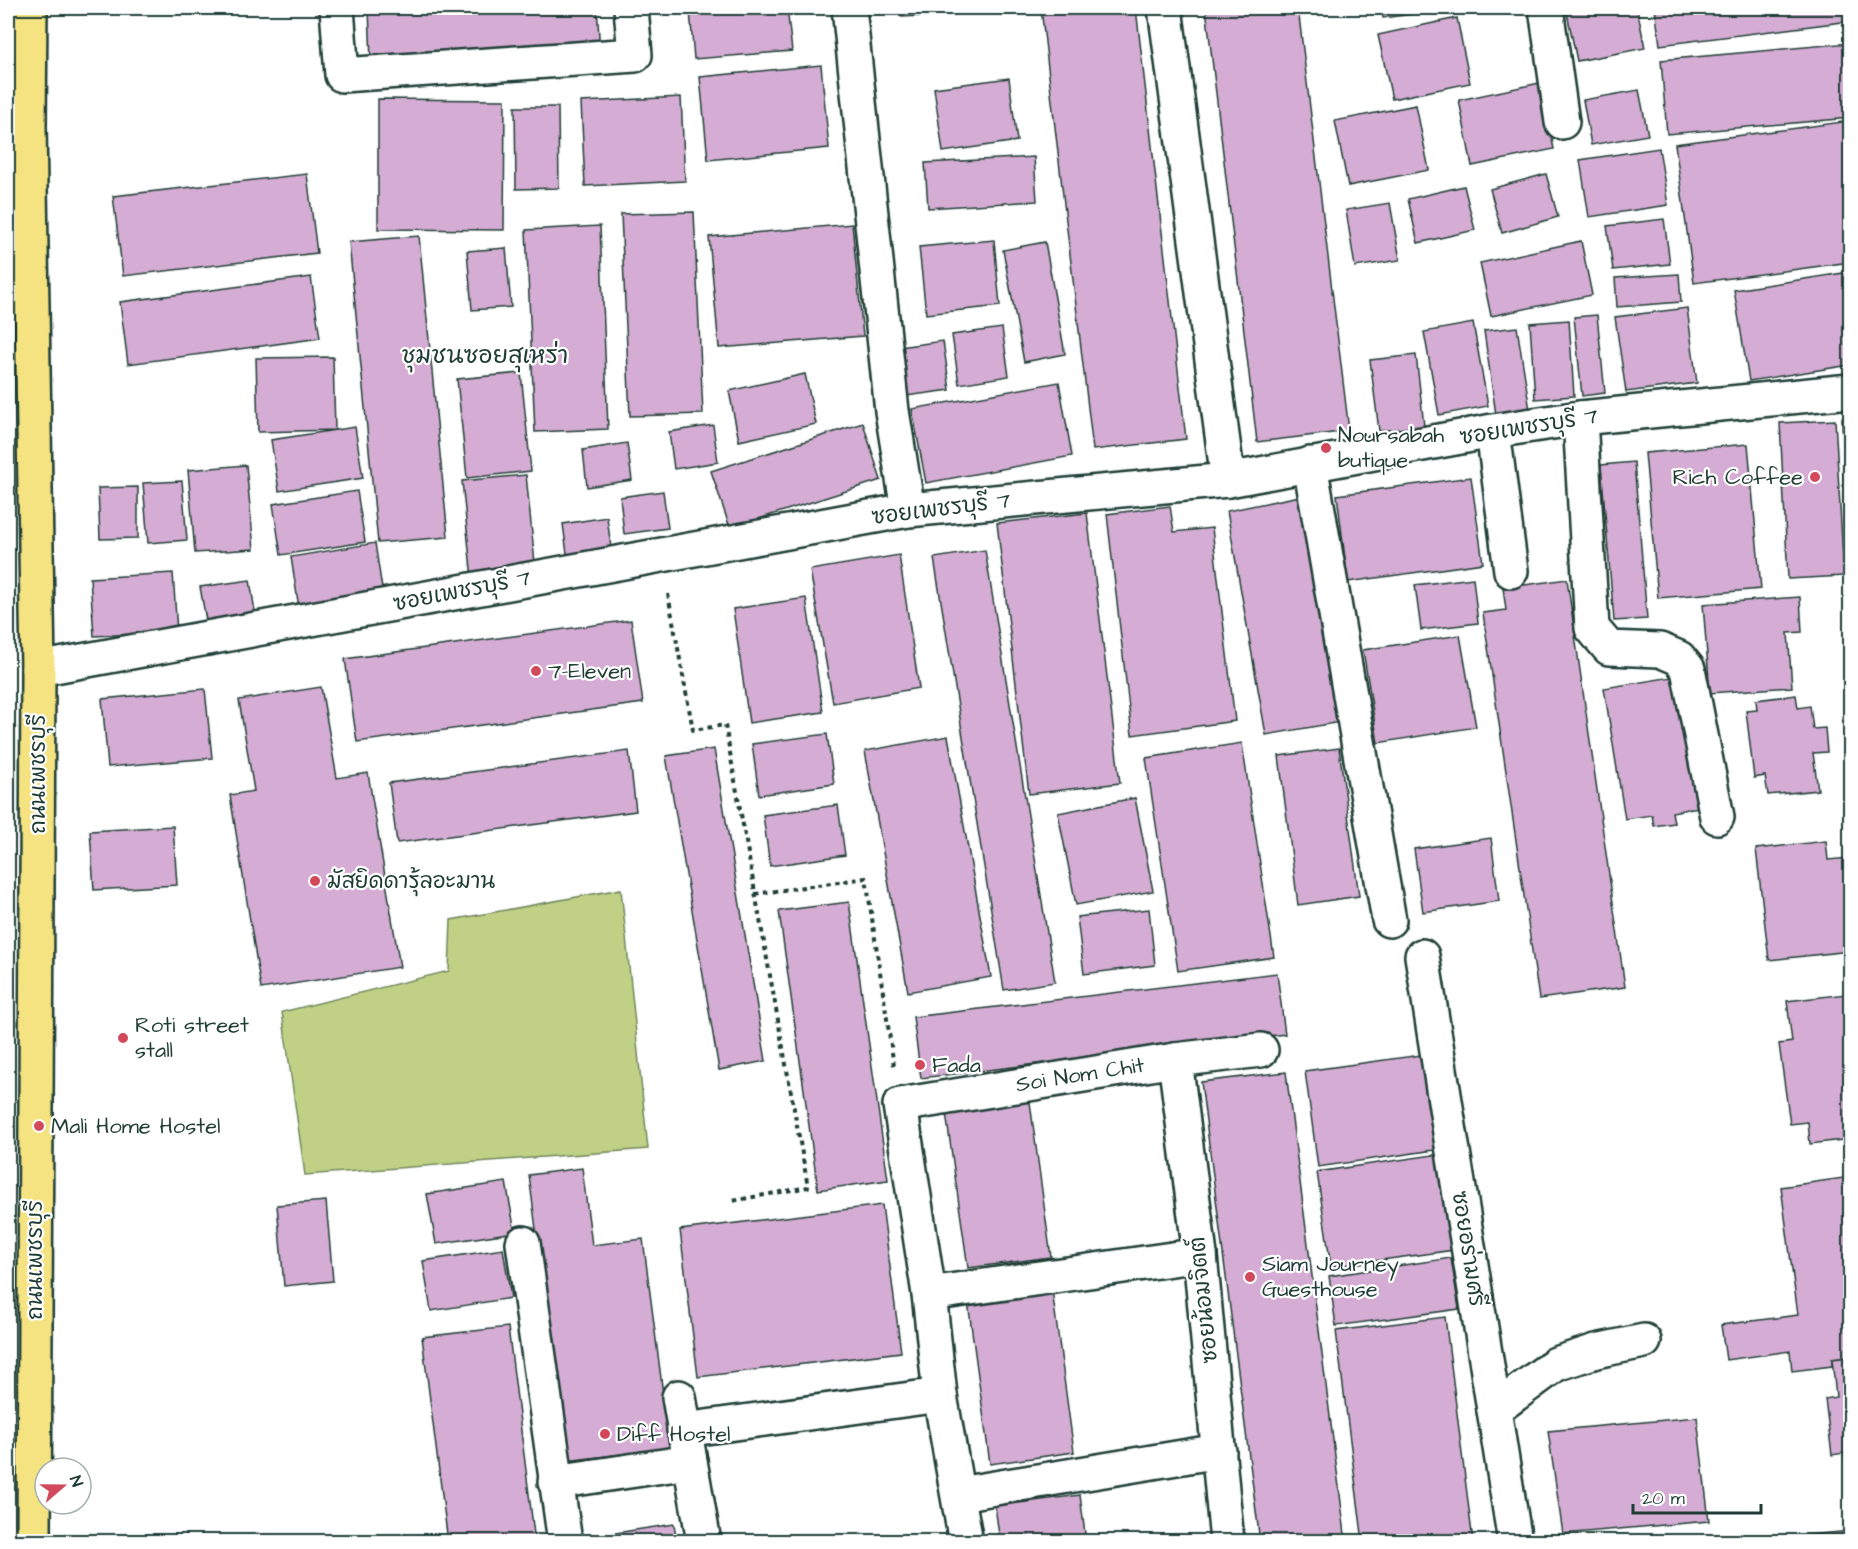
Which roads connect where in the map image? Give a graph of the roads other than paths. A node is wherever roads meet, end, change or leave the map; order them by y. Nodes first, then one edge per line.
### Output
1 (30, 8) edge
2 (337, 8) edge
3 (631, 8) edge
4 (849, 8) edge
5 (1165, 8) edge
6 (1546, 8) edge
7 (1562, 122) dead end
8 (1851, 391) edge
9 (1580, 418) junction
10 (1493, 431) junction
11 (1310, 464) junction
12 (1228, 480) junction
13 (908, 510) junction
14 (1511, 571) dead end
15 (38, 669) junction
16 (1717, 818) dead end
17 (1389, 920) dead end
18 (1422, 956) dead end
19 (1262, 1050) dead end
20 (1175, 1060) junction
21 (523, 1243) dead end
22 (1200, 1255) junction
23 (928, 1294) junction
24 (1644, 1341) dead end
25 (940, 1395) junction
26 (679, 1397) dead end
27 (1494, 1410) junction
28 (684, 1430) junction
29 (1219, 1451) junction
30 (690, 1462) junction
31 (555, 1482) junction
32 (958, 1494) junction
33 (34, 1542) edge
34 (565, 1542) edge
35 (704, 1542) edge
36 (966, 1542) edge
37 (1227, 1542) edge
38 (1515, 1542) edge

1 - 15 main road, ถนนเพชรบุรี
2 - 3 street
4 - 13 street
5 - 12 street
6 - 7 street
8 - 9 street, ซอยเพชรบุรี 7
9 - 10 street, ซอยเพชรบุรี 7
9 - 16 street
10 - 11 street, ซอยเพชรบุรี 7
10 - 14 street
11 - 12 street, ซอยเพชรบุรี 7
11 - 17 street
12 - 13 street, ซอยเพชรบุรี 7
13 - 15 street, ซอยเพชรบุรี 7
15 - 33 main road, ถนนเพชรบุรี
18 - 27 street, ซอยอร่ามศรี
19 - 20 street, Soi Nom Chit
20 - 22 street, ซอยน้อมจิตต์
20 - 23 street, Soi Nom Chit
21 - 31 street
22 - 23 street
22 - 29 street, ซอยน้อมจิตต์
23 - 25 street
24 - 27 street
25 - 28 street
25 - 32 street
26 - 28 street
27 - 38 street, ซอยอร่ามศรี
28 - 30 street
29 - 32 street
29 - 37 street, ซอยน้อมจิตต์
30 - 31 street
30 - 35 street
31 - 34 street
32 - 36 street

